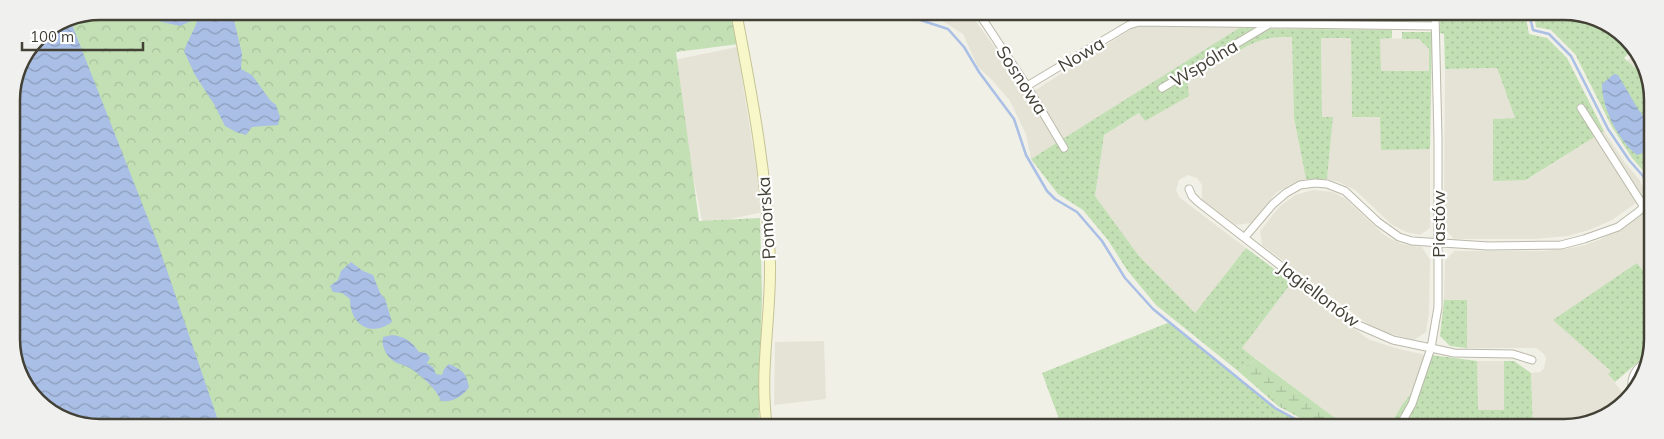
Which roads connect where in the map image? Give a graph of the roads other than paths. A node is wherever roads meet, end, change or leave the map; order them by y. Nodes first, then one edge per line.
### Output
1 (737, 20) edge
2 (983, 20) edge
3 (1435, 20) edge
4 (1271, 23) junction
5 (1435, 26) junction
6 (1027, 86) junction
7 (1162, 88) dead end
8 (1581, 108) dead end
9 (1064, 148) dead end
10 (1189, 189) dead end
11 (1644, 207) joint
12 (1246, 237) junction
13 (1438, 242) junction
14 (1431, 348) junction
15 (1532, 360) dead end
16 (1640, 365) edge
17 (1632, 380) edge
18 (766, 419) edge
19 (1404, 419) edge

1 - 18 main road, Pomorska
2 - 6 street, Sosnowa
3 - 5 street, Piastów
4 - 5 street, Nowa
4 - 6 street, Nowa
4 - 7 street, Wspólna
5 - 13 street, Piastów
6 - 9 street, Sosnowa
8 - 11 street
10 - 12 street, Jagiellonów
11 - 13 street
12 - 13 street
12 - 14 street, Jagiellonów
13 - 14 street, Piastów
14 - 15 street, Jagiellonów
14 - 19 street, Piastów
16 - 17 street

